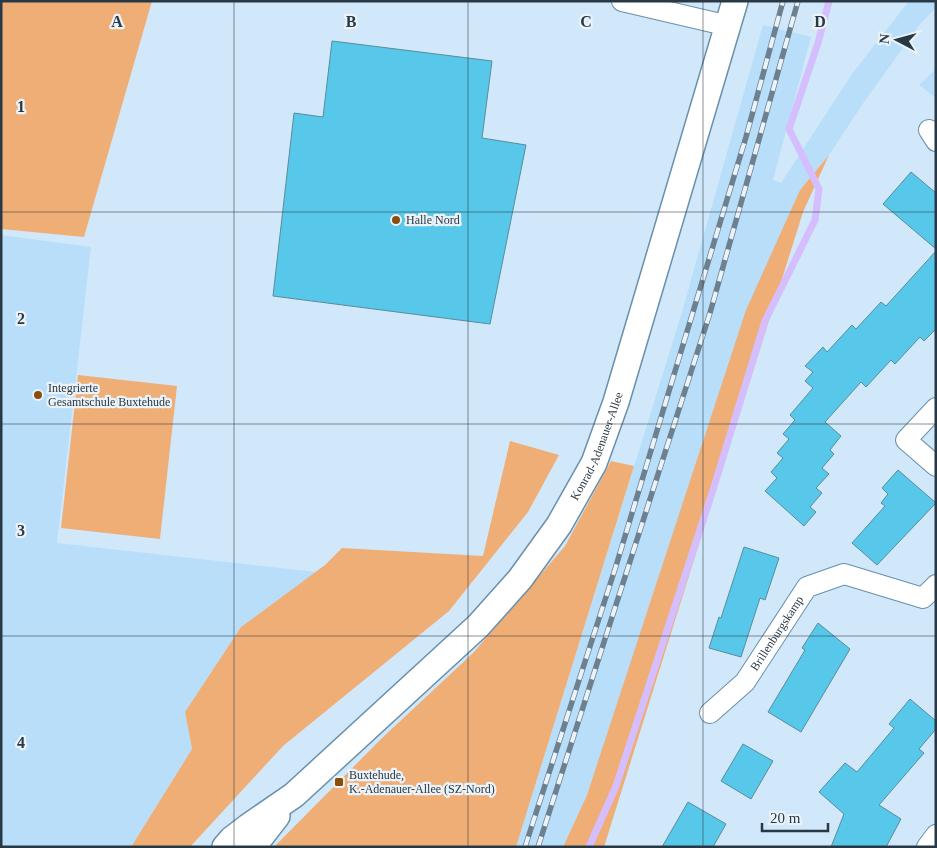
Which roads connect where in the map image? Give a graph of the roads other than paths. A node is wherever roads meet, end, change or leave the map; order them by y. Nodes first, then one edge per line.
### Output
1 (622, 1) edge
2 (735, 1) edge
3 (728, 26) junction
4 (936, 408) edge
5 (936, 466) edge
6 (936, 585) edge
7 (710, 712) dead end
8 (294, 795) junction
9 (225, 847) edge
10 (253, 847) edge

1 - 3 street
2 - 3 street, Konrad-Adenauer-Allee
3 - 8 street, Konrad-Adenauer-Allee
4 - 5 street
6 - 7 street, Brillenburgskamp
8 - 9 street, Konrad-Adenauer-Allee
8 - 10 street, Konrad-Adenauer-Allee

